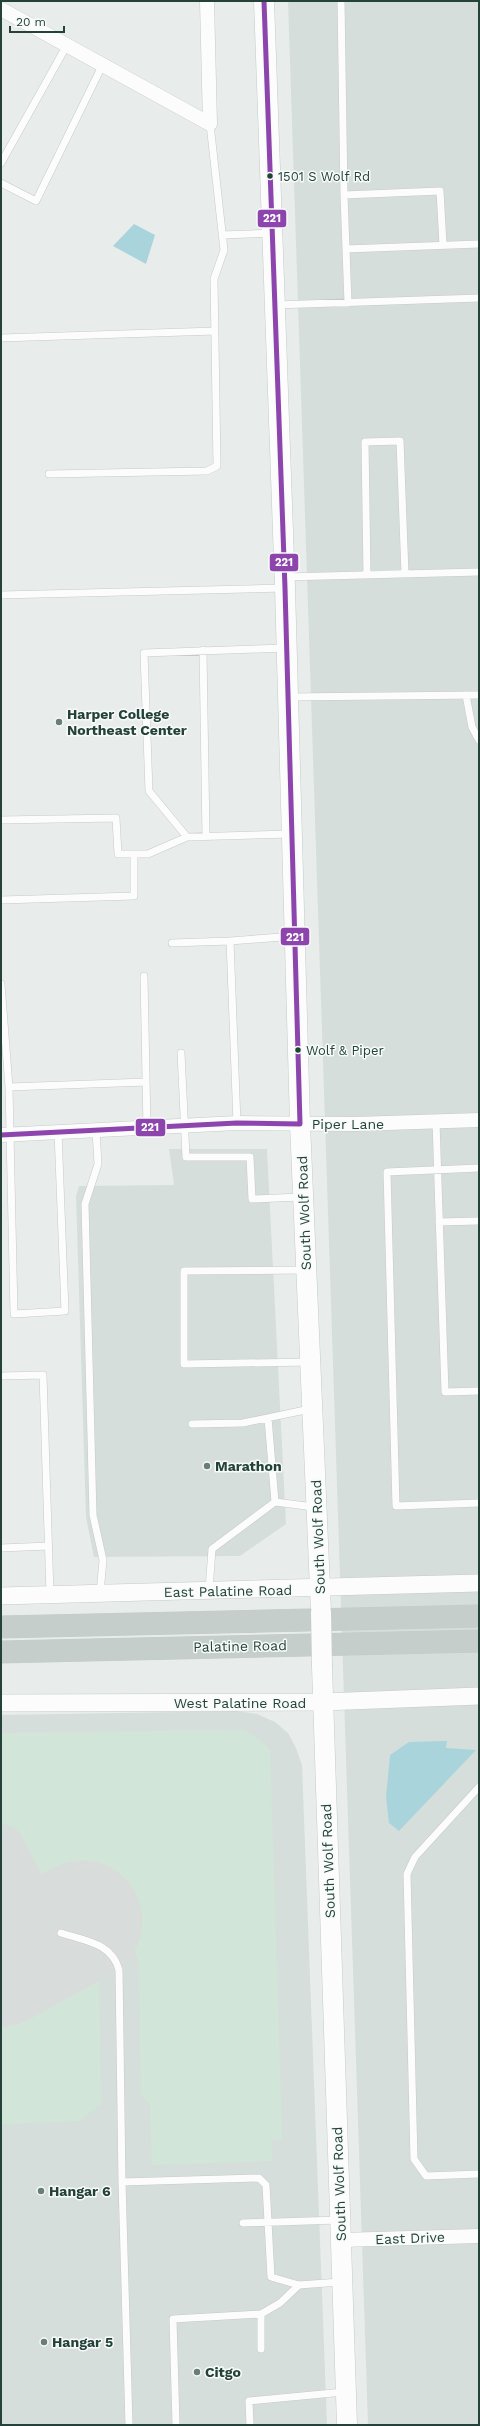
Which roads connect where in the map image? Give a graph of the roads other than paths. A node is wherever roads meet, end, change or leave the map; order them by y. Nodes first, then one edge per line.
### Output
1 (207, 1) edge
2 (264, 1) edge
3 (341, 1) edge
4 (1, 9) edge
5 (67, 45) junction
6 (103, 64) junction
7 (210, 124) junction
8 (1, 163) edge
9 (1, 183) edge
10 (344, 195) junction
11 (272, 233) junction
12 (222, 235) junction
13 (479, 244) edge
14 (443, 245) junction
15 (346, 249) junction
16 (479, 298) edge
17 (348, 303) junction
18 (275, 305) junction
19 (215, 331) junction
20 (1, 338) edge
21 (49, 474) dead end
22 (479, 572) edge
23 (405, 574) junction
24 (368, 575) junction
25 (285, 583) junction
26 (1, 595) edge
27 (287, 648) junction
28 (203, 650) junction
29 (466, 695) junction
30 (479, 695) edge
31 (288, 698) junction
32 (479, 740) edge
33 (1, 820) edge
34 (292, 834) junction
35 (206, 836) junction
36 (187, 837) junction
37 (134, 854) junction
38 (1, 900) edge
39 (295, 935) junction
40 (230, 941) junction
41 (172, 943) dead end
42 (144, 976) dead end
43 (1, 984) edge
44 (181, 1053) dead end
45 (146, 1082) junction
46 (9, 1087) junction
47 (479, 1120) edge
48 (436, 1122) junction
49 (237, 1123) junction
50 (300, 1124) junction
51 (184, 1126) junction
52 (147, 1128) junction
53 (96, 1130) junction
54 (58, 1132) junction
55 (5, 1135) edge
56 (479, 1168) edge
57 (438, 1170) junction
58 (303, 1197) junction
59 (479, 1221) edge
60 (439, 1222) junction
61 (306, 1270) junction
62 (310, 1362) junction
63 (1, 1376) edge
64 (479, 1391) edge
65 (312, 1408) junction
66 (268, 1418) junction
67 (192, 1424) dead end
68 (275, 1502) junction
69 (479, 1503) edge
70 (317, 1508) junction
71 (48, 1546) junction
72 (1, 1548) edge
73 (479, 1583) edge
74 (320, 1589) junction
75 (208, 1591) junction
76 (100, 1593) junction
77 (50, 1594) junction
78 (1, 1596) edge
79 (479, 1616) edge
80 (1, 1627) edge
81 (479, 1641) edge
82 (1, 1652) edge
83 (479, 1696) edge
84 (323, 1702) junction
85 (1, 1704) edge
86 (477, 1790) edge
87 (61, 1933) dead end
88 (479, 2174) edge
89 (122, 2182) junction
90 (340, 2220) junction
91 (268, 2222) junction
92 (243, 2223) dead end
93 (479, 2236) edge
94 (341, 2240) junction
95 (343, 2282) junction
96 (299, 2285) junction
97 (261, 2314) junction
98 (261, 2349) dead end
99 (346, 2392) junction
100 (129, 2425) edge
101 (176, 2425) edge
102 (250, 2425) edge
103 (347, 2425) edge

1 - 7 street
2 - 11 main road, South Wolf Road
3 - 10 lane
4 - 5 street
5 - 6 street
5 - 8 lane
6 - 7 street
6 - 9 lane
7 - 12 lane
10 - 14 lane
10 - 15 lane
11 - 12 lane
11 - 18 main road, South Wolf Road
12 - 19 lane
13 - 14 lane
14 - 15 lane
15 - 17 lane
16 - 17 lane
17 - 18 lane
18 - 25 main road, South Wolf Road
19 - 20 lane
19 - 21 lane
22 - 23 lane
23 - 24 lane
23 - 24 lane
24 - 25 lane
25 - 26 lane
25 - 27 main road, South Wolf Road
27 - 28 lane
27 - 31 main road, South Wolf Road
28 - 35 lane
28 - 36 lane
29 - 30 lane
29 - 31 lane
29 - 32 lane
31 - 34 main road, South Wolf Road
33 - 37 lane
34 - 35 lane
34 - 39 main road, South Wolf Road
35 - 36 lane
36 - 37 lane
37 - 38 lane
39 - 40 lane
39 - 50 main road, South Wolf Road
40 - 41 lane
40 - 49 lane
42 - 45 lane
43 - 46 lane
44 - 51 lane
45 - 46 lane
45 - 52 lane
46 - 55 lane
47 - 48 street, Piper Lane
48 - 50 street, Piper Lane
48 - 57 lane
49 - 50 street, Piper Lane
49 - 51 street, Piper Lane
50 - 58 main road, South Wolf Road
51 - 52 street, Piper Lane
51 - 58 lane
52 - 53 street, Piper Lane
53 - 54 street, Piper Lane
53 - 76 lane
54 - 55 street, Piper Lane
54 - 55 lane
56 - 57 lane
57 - 60 lane
57 - 69 lane
58 - 61 main road, South Wolf Road
59 - 60 lane
60 - 64 lane
61 - 62 main road, South Wolf Road
61 - 62 lane
62 - 65 main road, South Wolf Road
63 - 71 lane
65 - 66 lane
65 - 70 main road, South Wolf Road
66 - 67 lane
66 - 68 lane
68 - 70 lane
68 - 75 lane
70 - 74 main road, South Wolf Road
71 - 72 lane
71 - 77 lane
73 - 74 street, East Palatine Road
74 - 75 street, East Palatine Road
74 - 84 main road, South Wolf Road, bridge
75 - 76 street, East Palatine Road
76 - 77 street, East Palatine Road
77 - 78 street, East Palatine Road
79 - 80 highway, Palatine Road
81 - 82 highway, Palatine Road
83 - 84 street, West Palatine Road
84 - 85 street, West Palatine Road
84 - 90 main road, South Wolf Road
86 - 88 lane
87 - 89 lane
89 - 91 lane
89 - 100 lane
90 - 91 lane
90 - 94 main road, South Wolf Road
91 - 92 lane
91 - 96 lane
93 - 94 street, East Drive
94 - 95 main road, South Wolf Road
95 - 96 lane
95 - 99 main road, South Wolf Road
96 - 97 lane
97 - 98 lane
97 - 101 lane
99 - 102 lane
99 - 103 main road, South Wolf Road

